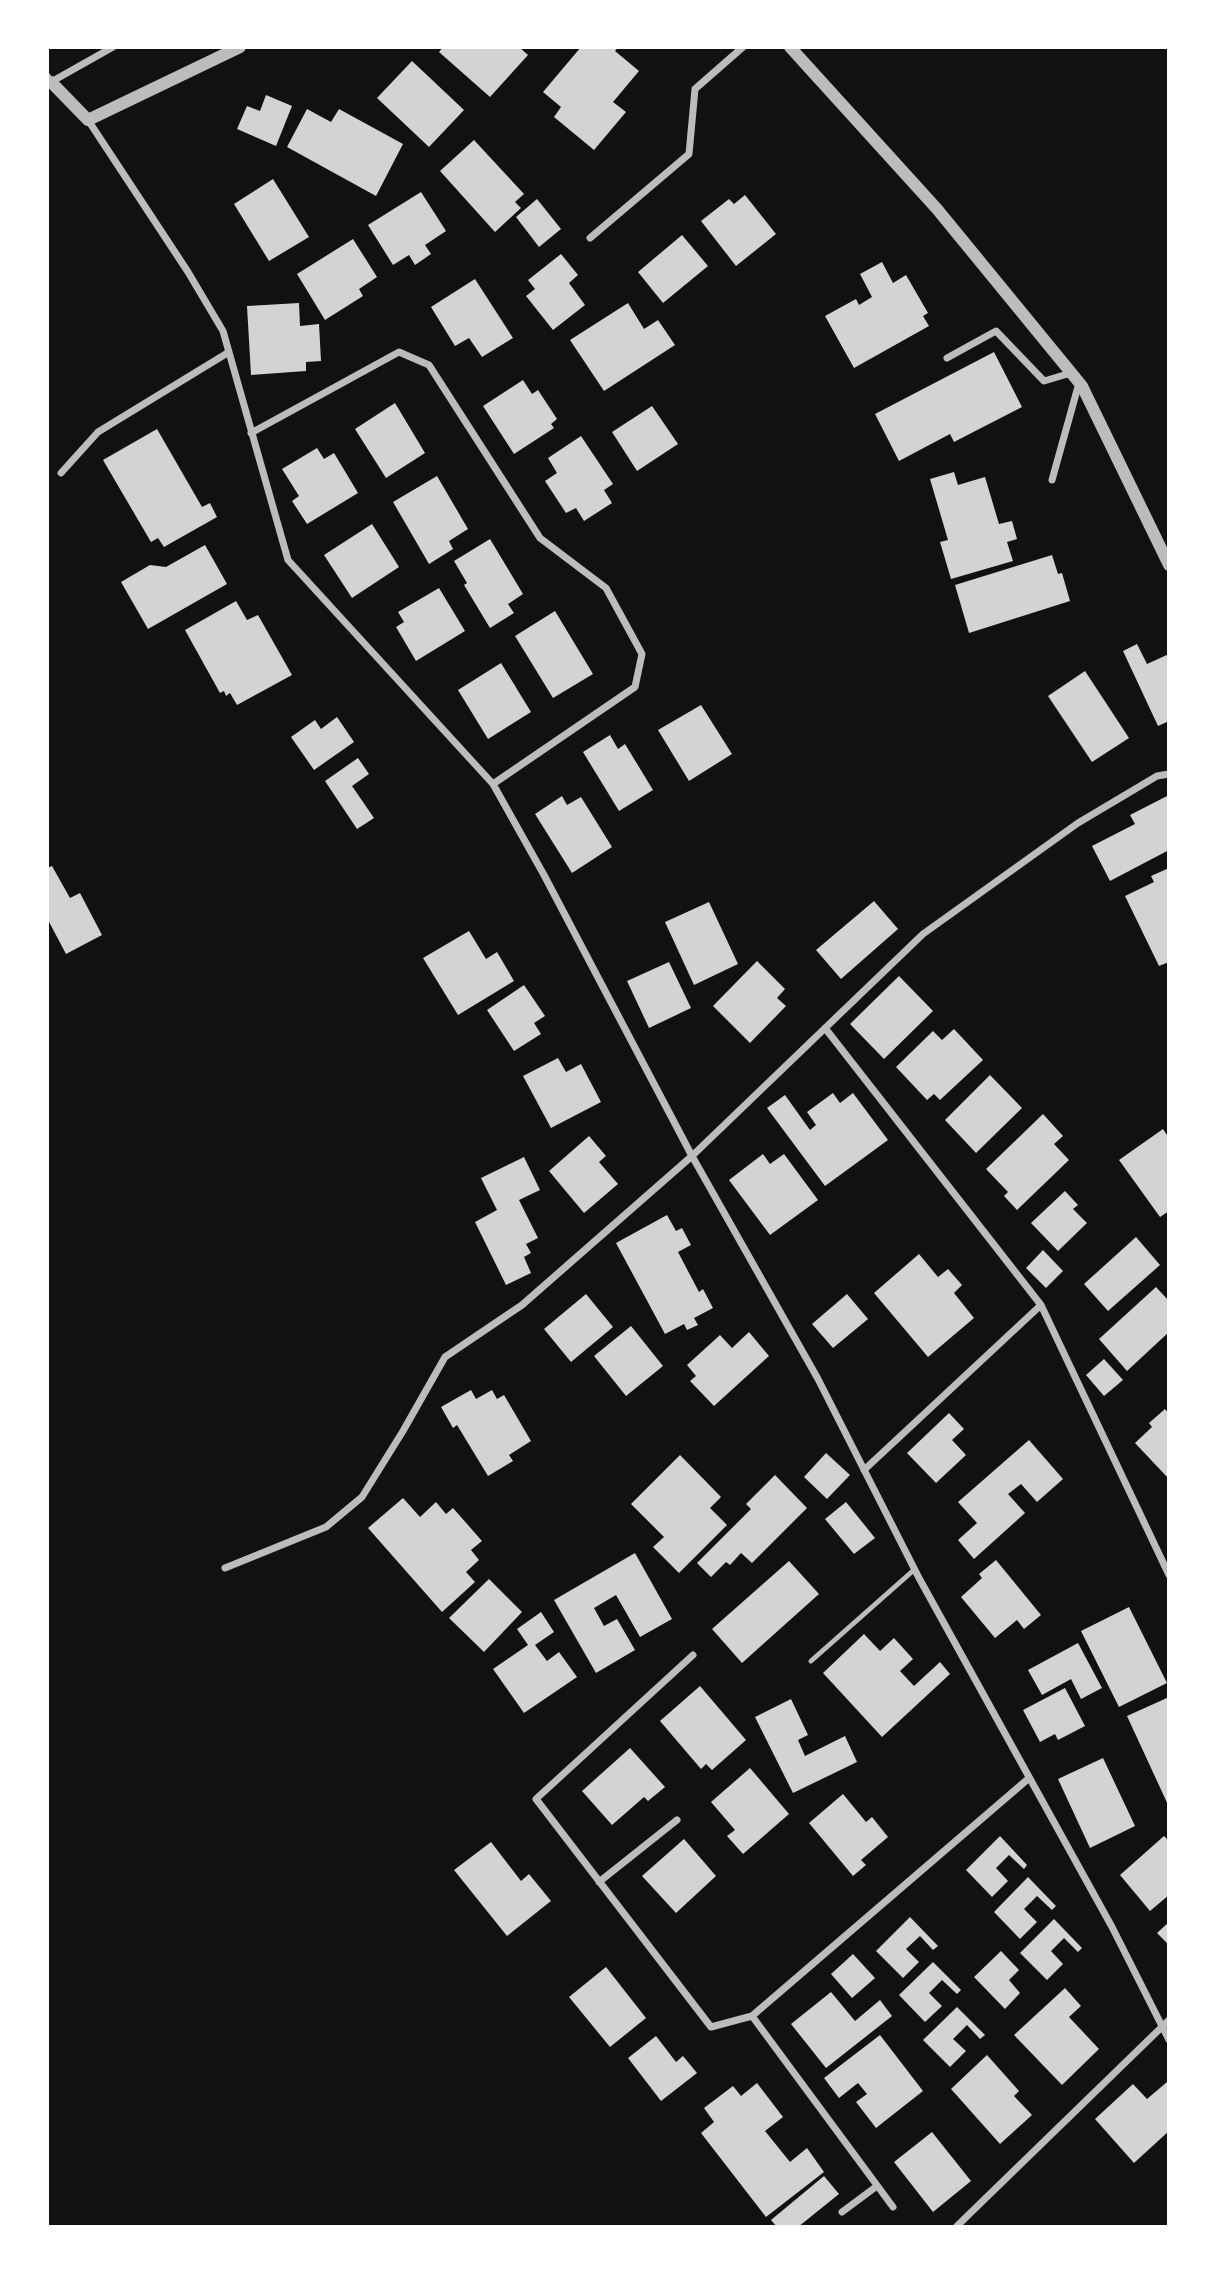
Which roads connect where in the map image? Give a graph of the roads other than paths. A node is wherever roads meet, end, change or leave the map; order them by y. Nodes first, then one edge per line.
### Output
1 (113, 47) edge
2 (240, 47) edge
3 (743, 47) edge
4 (790, 47) edge
5 (49, 79) edge
6 (88, 120) junction
7 (590, 238) dead end
8 (229, 352) junction
9 (947, 358) dead end
10 (1075, 378) junction
11 (251, 433) junction
12 (61, 473) dead end
13 (1052, 480) dead end
14 (1169, 565) edge
15 (1169, 774) edge
16 (493, 784) junction
17 (825, 1028) junction
18 (692, 1156) junction
19 (1041, 1306) junction
20 (864, 1469) junction
21 (225, 1568) dead end
22 (915, 1569) junction
23 (1169, 1576) edge
24 (692, 1655) dead end
25 (811, 1661) dead end
26 (1028, 1779) junction
27 (677, 1820) dead end
28 (599, 1882) junction
29 (752, 2016) junction
30 (1169, 2020) edge
31 (1161, 2026) junction
32 (1169, 2040) edge
33 (877, 2186) junction
34 (893, 2207) dead end
35 (842, 2213) dead end
36 (957, 2226) edge

1 - 5 street
2 - 6 street
3 - 7 street
4 - 10 street
5 - 6 street
6 - 8 street
8 - 11 street
8 - 12 street
9 - 10 street
10 - 13 street
10 - 14 street
11 - 16 street
11 - 16 street
15 - 17 street
16 - 18 street
17 - 18 street
17 - 19 street
18 - 20 street
18 - 21 street
19 - 20 street
19 - 23 street
20 - 22 street
22 - 25 lane
22 - 26 street
24 - 28 street
26 - 29 street
26 - 31 street
27 - 28 street
28 - 29 street
29 - 33 street
30 - 31 street
31 - 32 street
31 - 36 street
33 - 34 street
33 - 35 street

